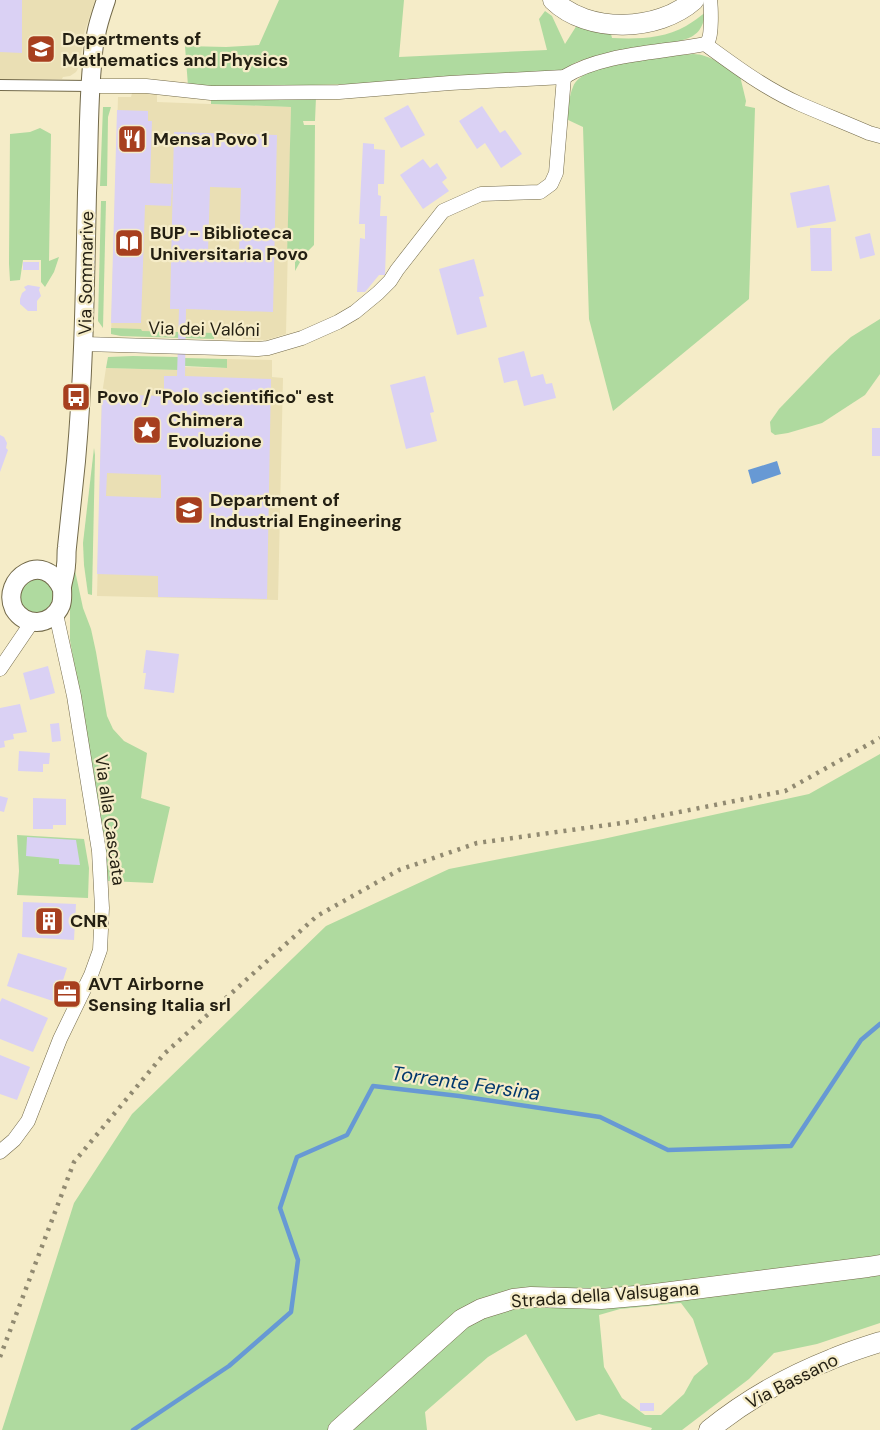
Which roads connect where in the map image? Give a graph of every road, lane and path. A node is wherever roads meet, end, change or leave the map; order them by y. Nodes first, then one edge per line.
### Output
1 (106, 0) edge
2 (553, 0) edge
3 (694, 0) edge
4 (710, 0) edge
5 (705, 44) junction
6 (564, 77) junction
7 (0, 85) edge
8 (90, 86) junction
9 (880, 136) edge
10 (84, 344) junction
11 (67, 548) junction
12 (36, 569) junction
13 (5, 589) edge
14 (62, 589) junction
15 (56, 614) junction
16 (32, 622) junction
17 (0, 669) edge
18 (0, 1152) edge
19 (880, 1264) edge
20 (880, 1342) edge
21 (338, 1430) edge
22 (709, 1430) edge

1 - 8 street, Via Sommarive
2 - 3 main road
4 - 5 street
5 - 6 street
5 - 9 street
6 - 8 street
6 - 10 street, Via dei Valóni
7 - 8 street
8 - 10 street, Via Sommarive
10 - 11 street, Via Sommarive
11 - 12 street
11 - 14 street, Via Sommarive
12 - 13 street
12 - 14 street
13 - 16 street
14 - 15 street
15 - 16 street
15 - 18 street, Via alla Cascata
16 - 17 street
19 - 21 main road, Strada della Valsugana
20 - 22 main road, Via Bassano

